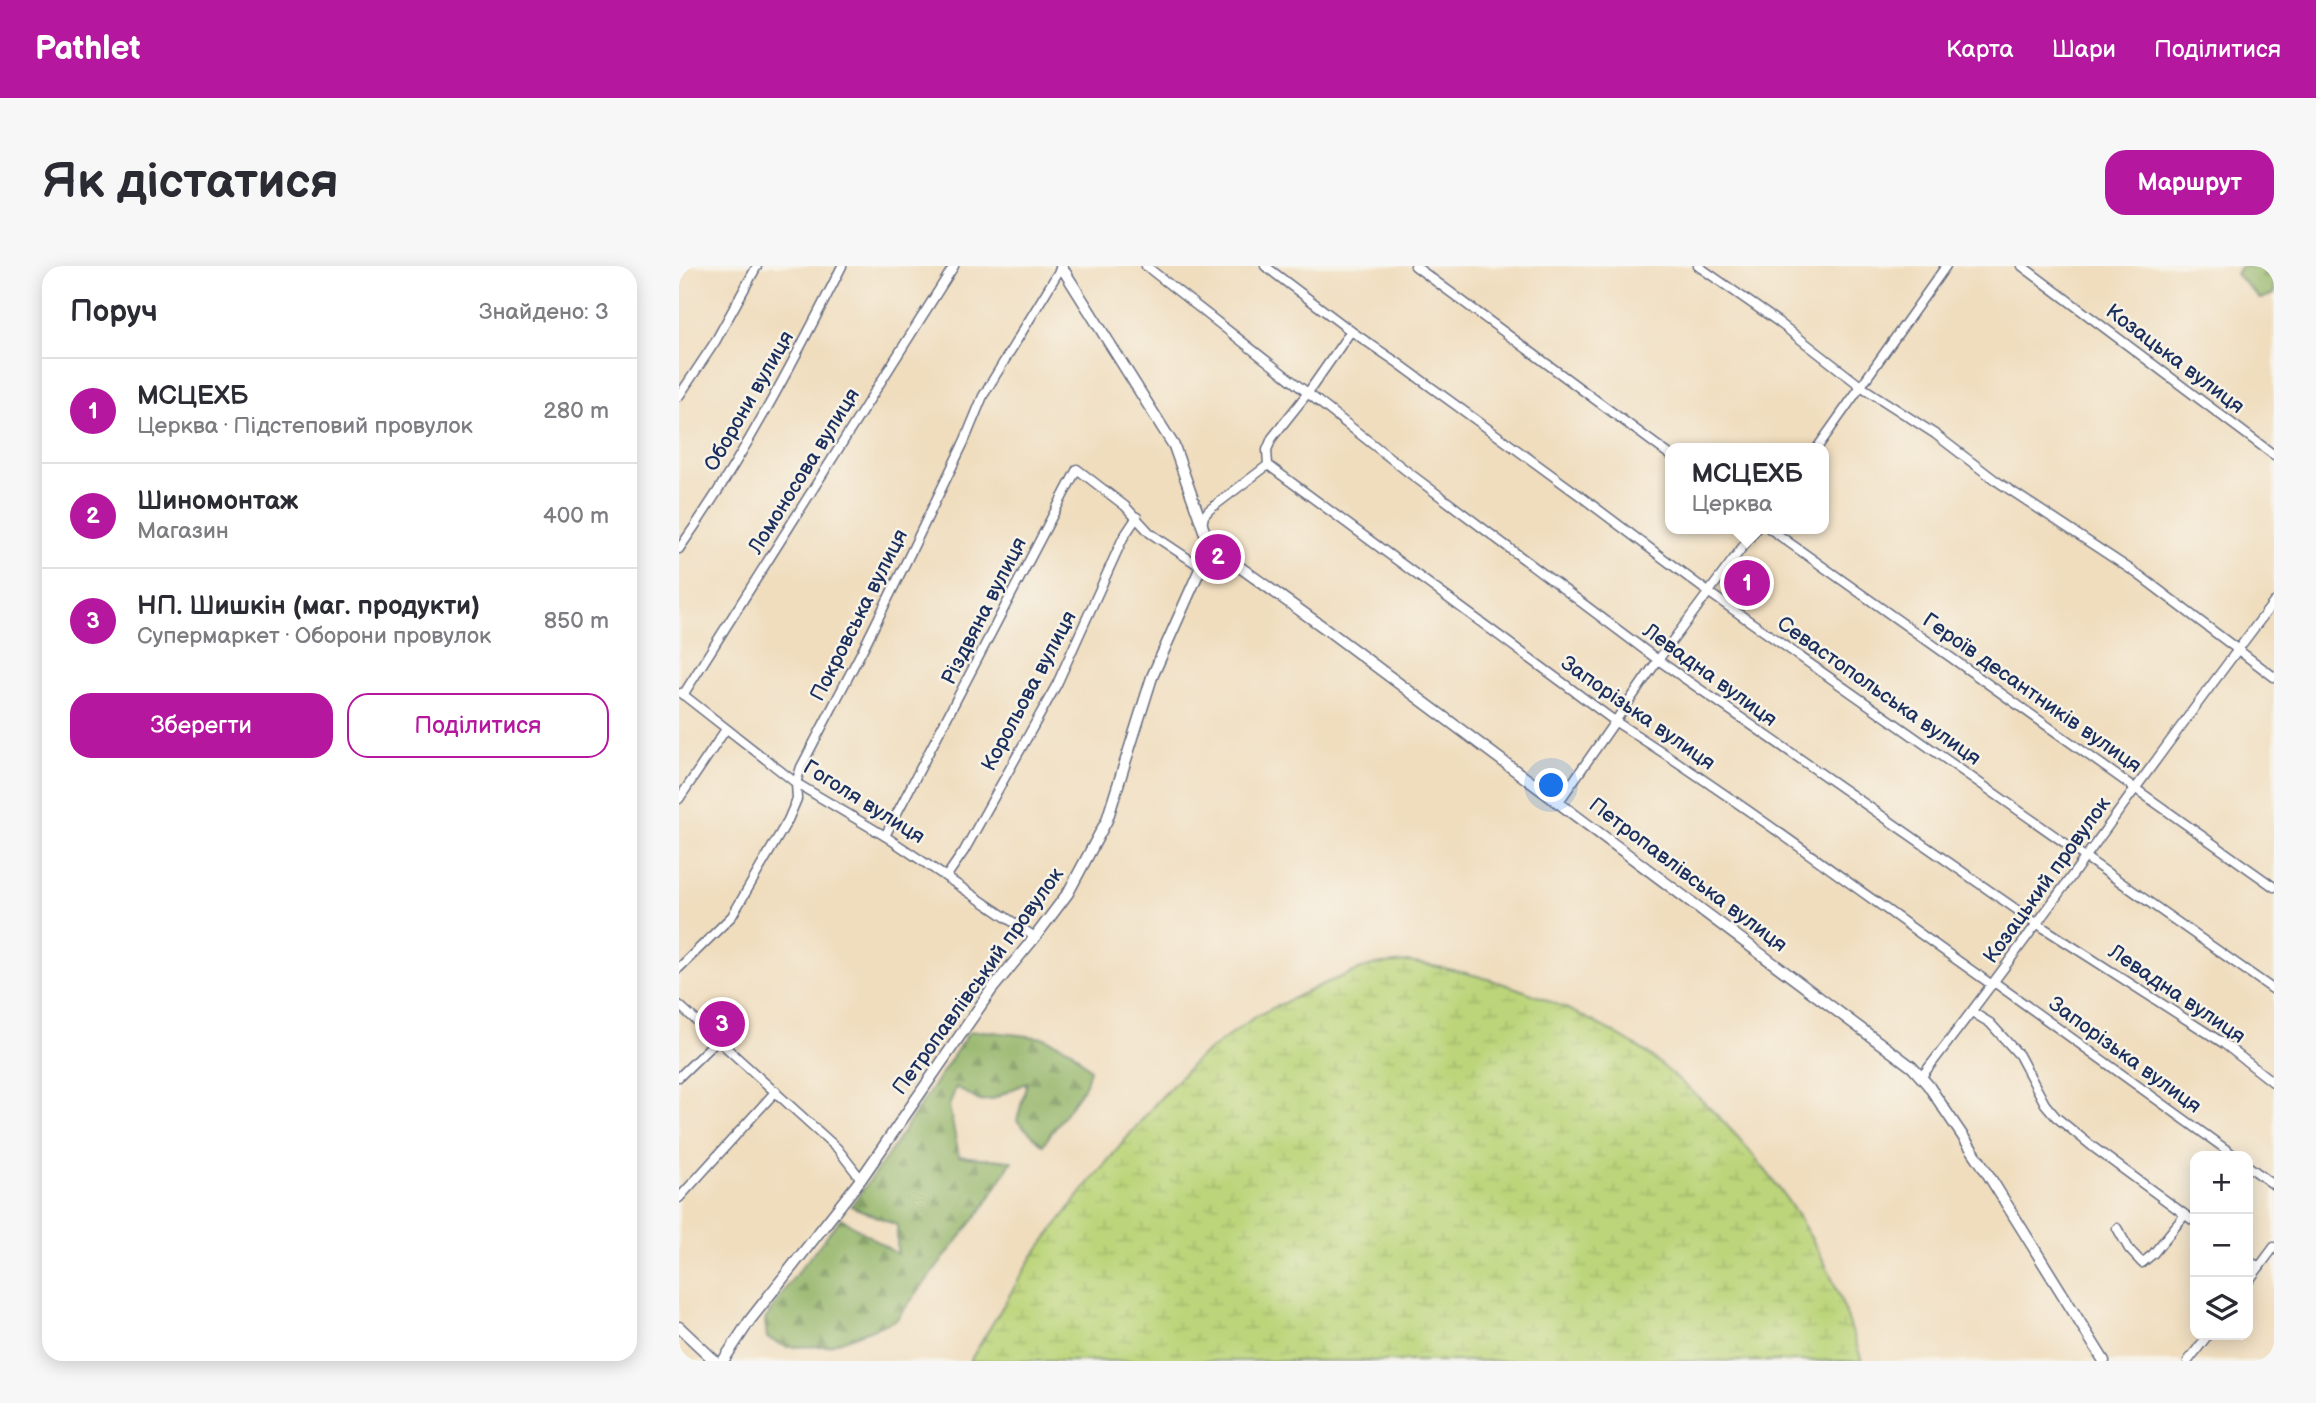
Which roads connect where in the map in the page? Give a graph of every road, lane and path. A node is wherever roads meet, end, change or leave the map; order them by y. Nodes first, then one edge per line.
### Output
1 (757, 266) edge
2 (842, 266) edge
3 (954, 266) edge
4 (1061, 266) edge
5 (1146, 266) edge
6 (1265, 266) edge
7 (1415, 266) edge
8 (1698, 266) edge
9 (1946, 266) edge
10 (2022, 266) edge
11 (1351, 331) junction
12 (1862, 387) junction
13 (1307, 394) junction
14 (679, 396) edge
15 (1821, 443) edge
16 (1665, 451) edge
17 (2274, 454) edge
18 (1268, 465) junction
19 (1137, 517) junction
20 (1202, 525) junction
21 (1752, 534) edge
22 (1777, 534) edge
23 (679, 549) edge
24 (1216, 550) junction
25 (1201, 568) junction
26 (1708, 592) junction
27 (2274, 601) edge
28 (2237, 650) junction
29 (1658, 660) junction
30 (2274, 677) edge
31 (681, 693) edge
32 (1616, 722) junction
33 (726, 729) junction
34 (796, 783) junction
35 (2135, 788) junction
36 (679, 799) edge
37 (1558, 803) junction
38 (885, 836) junction
39 (2084, 857) junction
40 (946, 877) junction
41 (2274, 887) edge
42 (2036, 923) junction
43 (1035, 937) junction
44 (679, 968) edge
45 (1993, 984) junction
46 (2274, 989) edge
47 (679, 1005) edge
48 (1972, 1012) junction
49 (716, 1041) junction
50 (1922, 1076) junction
51 (679, 1077) edge
52 (2274, 1083) edge
53 (776, 1091) junction
54 (2228, 1151) edge
55 (2253, 1170) edge
56 (861, 1179) junction
57 (2274, 1185) edge
58 (679, 1198) edge
59 (2185, 1216) junction
60 (2190, 1219) edge
61 (2117, 1228) dead end
62 (2274, 1247) edge
63 (2253, 1264) edge
64 (2260, 1266) junction
65 (2252, 1277) edge
66 (679, 1327) edge
67 (2204, 1340) edge
68 (715, 1361) edge
69 (723, 1361) edge
70 (2104, 1361) edge
71 (2188, 1361) edge

1 - 14 street
2 - 23 street, Оборони вулиця
3 - 31 street, Ломоносова вулиця
4 - 20 street, Петропавлівська вулиця
4 - 34 street, Покровська вулиця
5 - 13 street, Левадна вулиця
6 - 11 street, Севастопольська вулиця
7 - 16 street
8 - 12 street
9 - 12 street
10 - 17 street, Козацька вулиця
11 - 13 street
11 - 26 street, Севастопольська вулиця
12 - 15 street
12 - 28 street
13 - 18 street
13 - 29 street, Левадна вулиця
18 - 20 street
18 - 32 street, Запорізька вулиця
19 - 25 street
19 - 38 street, Різдвяна вулиця
19 - 40 street, Корольова вулиця
20 - 24 street, Петропавлівська вулиця
21 - 26 street
22 - 35 street, Героїв десантників вулиця
24 - 25 street, Петропавлівський провулок
24 - 37 street, Петропавлівська вулиця
25 - 43 street, Петропавлівський провулок
26 - 29 street
26 - 39 street, Севастопольська вулиця
27 - 28 street, Козацький провулок
28 - 30 street
28 - 35 street, Козацький провулок
29 - 32 street
29 - 42 street, Левадна вулиця
31 - 33 street, Гоголя вулиця
32 - 37 street
32 - 45 street, Запорізька вулиця
33 - 34 street, Гоголя вулиця
33 - 36 street
34 - 38 street, Гоголя вулиця
34 - 44 street, Покровська вулиця
35 - 39 street, Козацький провулок
35 - 41 street, Героїв десантників вулиця
37 - 50 street, Петропавлівська вулиця
38 - 40 street, Гоголя вулиця
39 - 42 street, Козацький провулок
39 - 46 street, Севастопольська вулиця
40 - 43 street, Гоголя вулиця
42 - 45 street, Козацький провулок
42 - 52 street, Левадна вулиця
43 - 56 street, Петропавлівський провулок
45 - 48 street, Козацький провулок
45 - 54 street, Запорізька вулиця
47 - 49 street
48 - 50 street, Козацький провулок
48 - 59 street
49 - 51 street
49 - 53 street
50 - 70 street, Петропавлівська вулиця
53 - 56 street
53 - 58 street
55 - 57 street
56 - 69 street, Петропавлівський провулок
59 - 60 street
59 - 61 street
62 - 64 street
63 - 64 street
64 - 65 street
66 - 68 street
67 - 71 street

